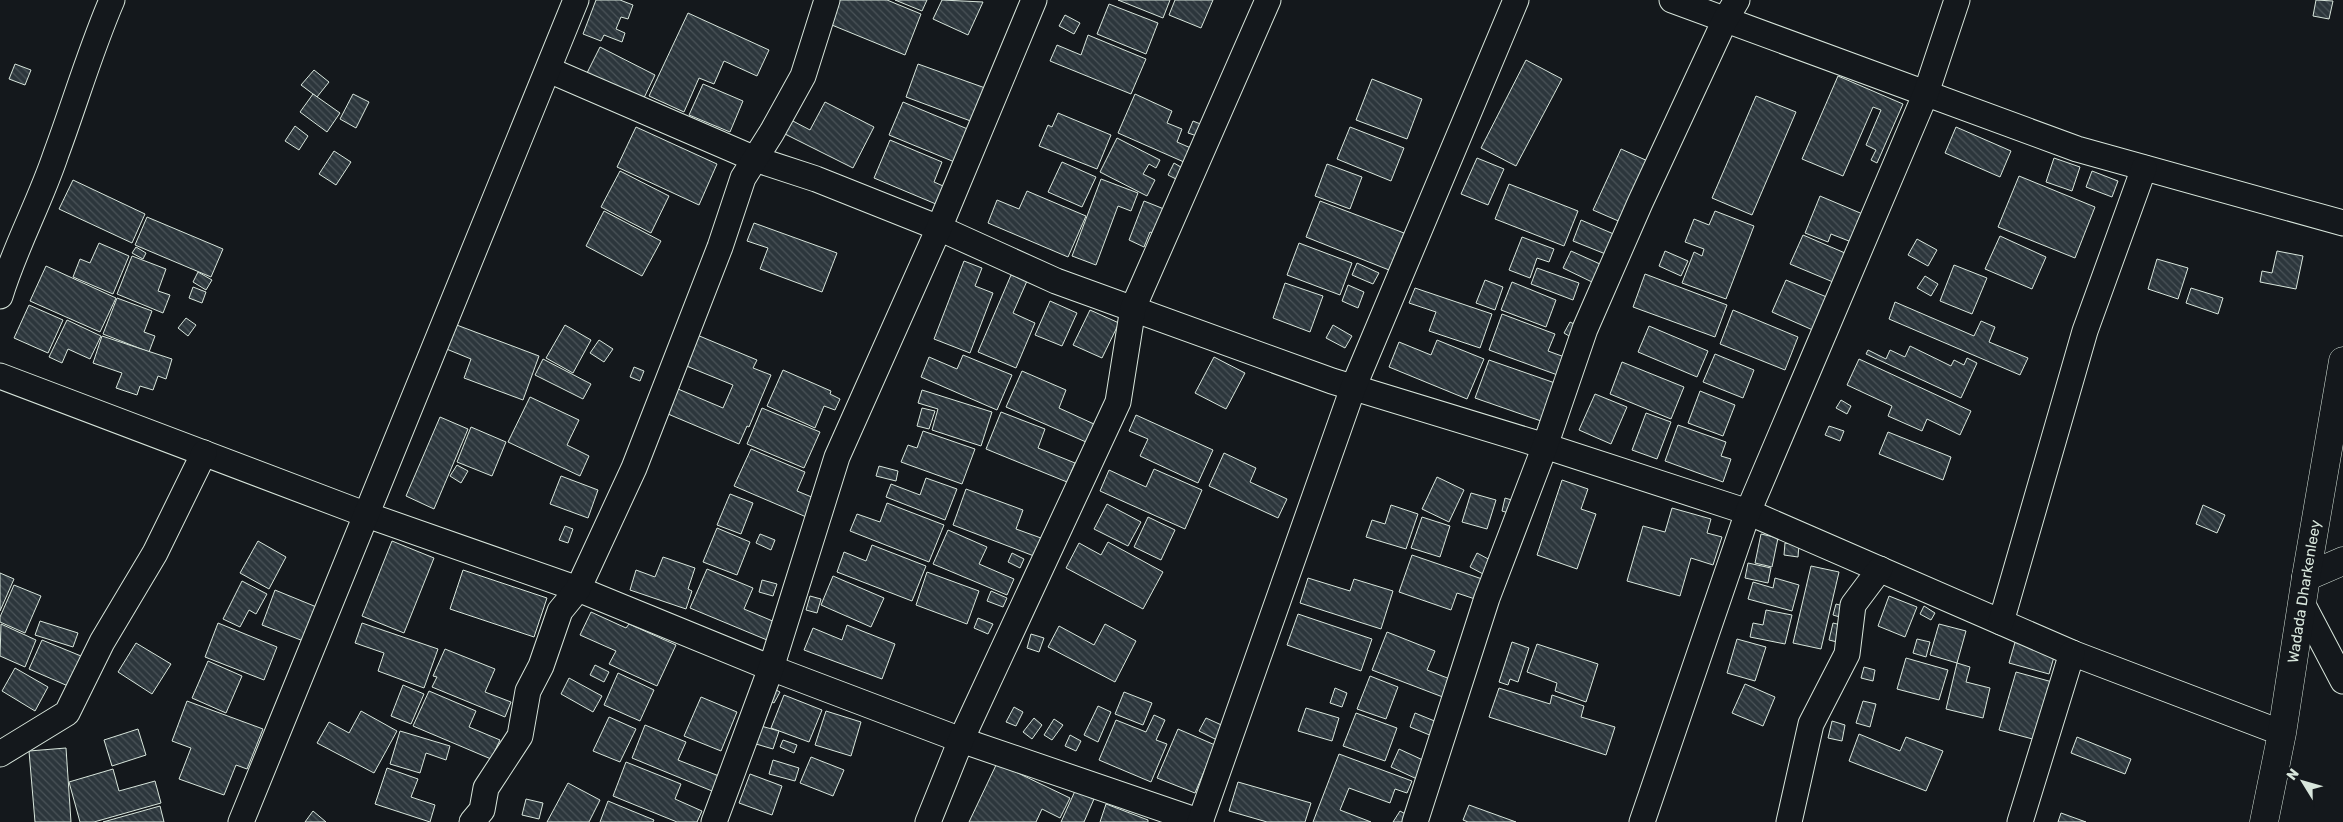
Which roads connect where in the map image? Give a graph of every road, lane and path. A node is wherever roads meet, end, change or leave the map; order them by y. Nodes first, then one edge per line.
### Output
1 (112, 0) edge
2 (576, 0) edge
3 (827, 0) edge
4 (1034, 0) edge
5 (1268, 0) edge
6 (1516, 0) edge
7 (1672, 0) edge
8 (1957, 0) edge
9 (1731, 10) edge
10 (549, 70) junction
11 (1926, 93) junction
12 (755, 159) junction
13 (2144, 168) junction
14 (2343, 223) edge
15 (939, 228) junction
16 (0, 296) edge
17 (1133, 308) junction
18 (2343, 362) edge
19 (0, 376) edge
20 (1353, 388) junction
21 (1545, 446) junction
22 (204, 453) junction
23 (1748, 512) junction
24 (367, 515) junction
25 (2343, 561) edge
26 (1880, 569) junction
27 (578, 589) junction
28 (2304, 590) junction
29 (2001, 622) junction
30 (2072, 653) junction
31 (770, 668) junction
32 (2343, 681) edge
33 (2282, 733) junction
34 (961, 740) junction
35 (0, 754) edge
36 (1165, 816) edge
37 (241, 822) edge
38 (472, 822) edge
39 (714, 822) edge
40 (928, 822) edge
41 (1201, 822) edge
42 (1415, 822) edge
43 (1642, 822) edge
44 (1789, 822) edge
45 (2020, 822) edge
46 (2264, 822) edge

1 - 16 street
2 - 10 street
3 - 12 street
4 - 15 street
5 - 17 street
6 - 20 street
7 - 9 street
8 - 11 street
9 - 11 street
9 - 21 street
10 - 12 street
10 - 24 street
11 - 13 street
11 - 23 street
12 - 15 street
12 - 27 street
13 - 14 street
13 - 29 street
15 - 17 street
15 - 31 street
17 - 20 street
17 - 34 street
18 - 28 main road, Wadada Dharkenleey
19 - 22 street
20 - 21 street
20 - 41 street
21 - 23 street
21 - 42 street
22 - 24 street
22 - 35 street
23 - 26 street
23 - 43 street
24 - 27 street
24 - 37 street
25 - 28 main road
26 - 29 street
26 - 44 street
27 - 31 street
27 - 38 street
28 - 32 street
28 - 33 main road, Wadada Dharkenleey
29 - 30 street
30 - 33 street
30 - 45 street
31 - 34 street
31 - 39 street
33 - 46 main road, Wadada Dharkenleey
34 - 36 street
34 - 40 street
36 - 41 street

